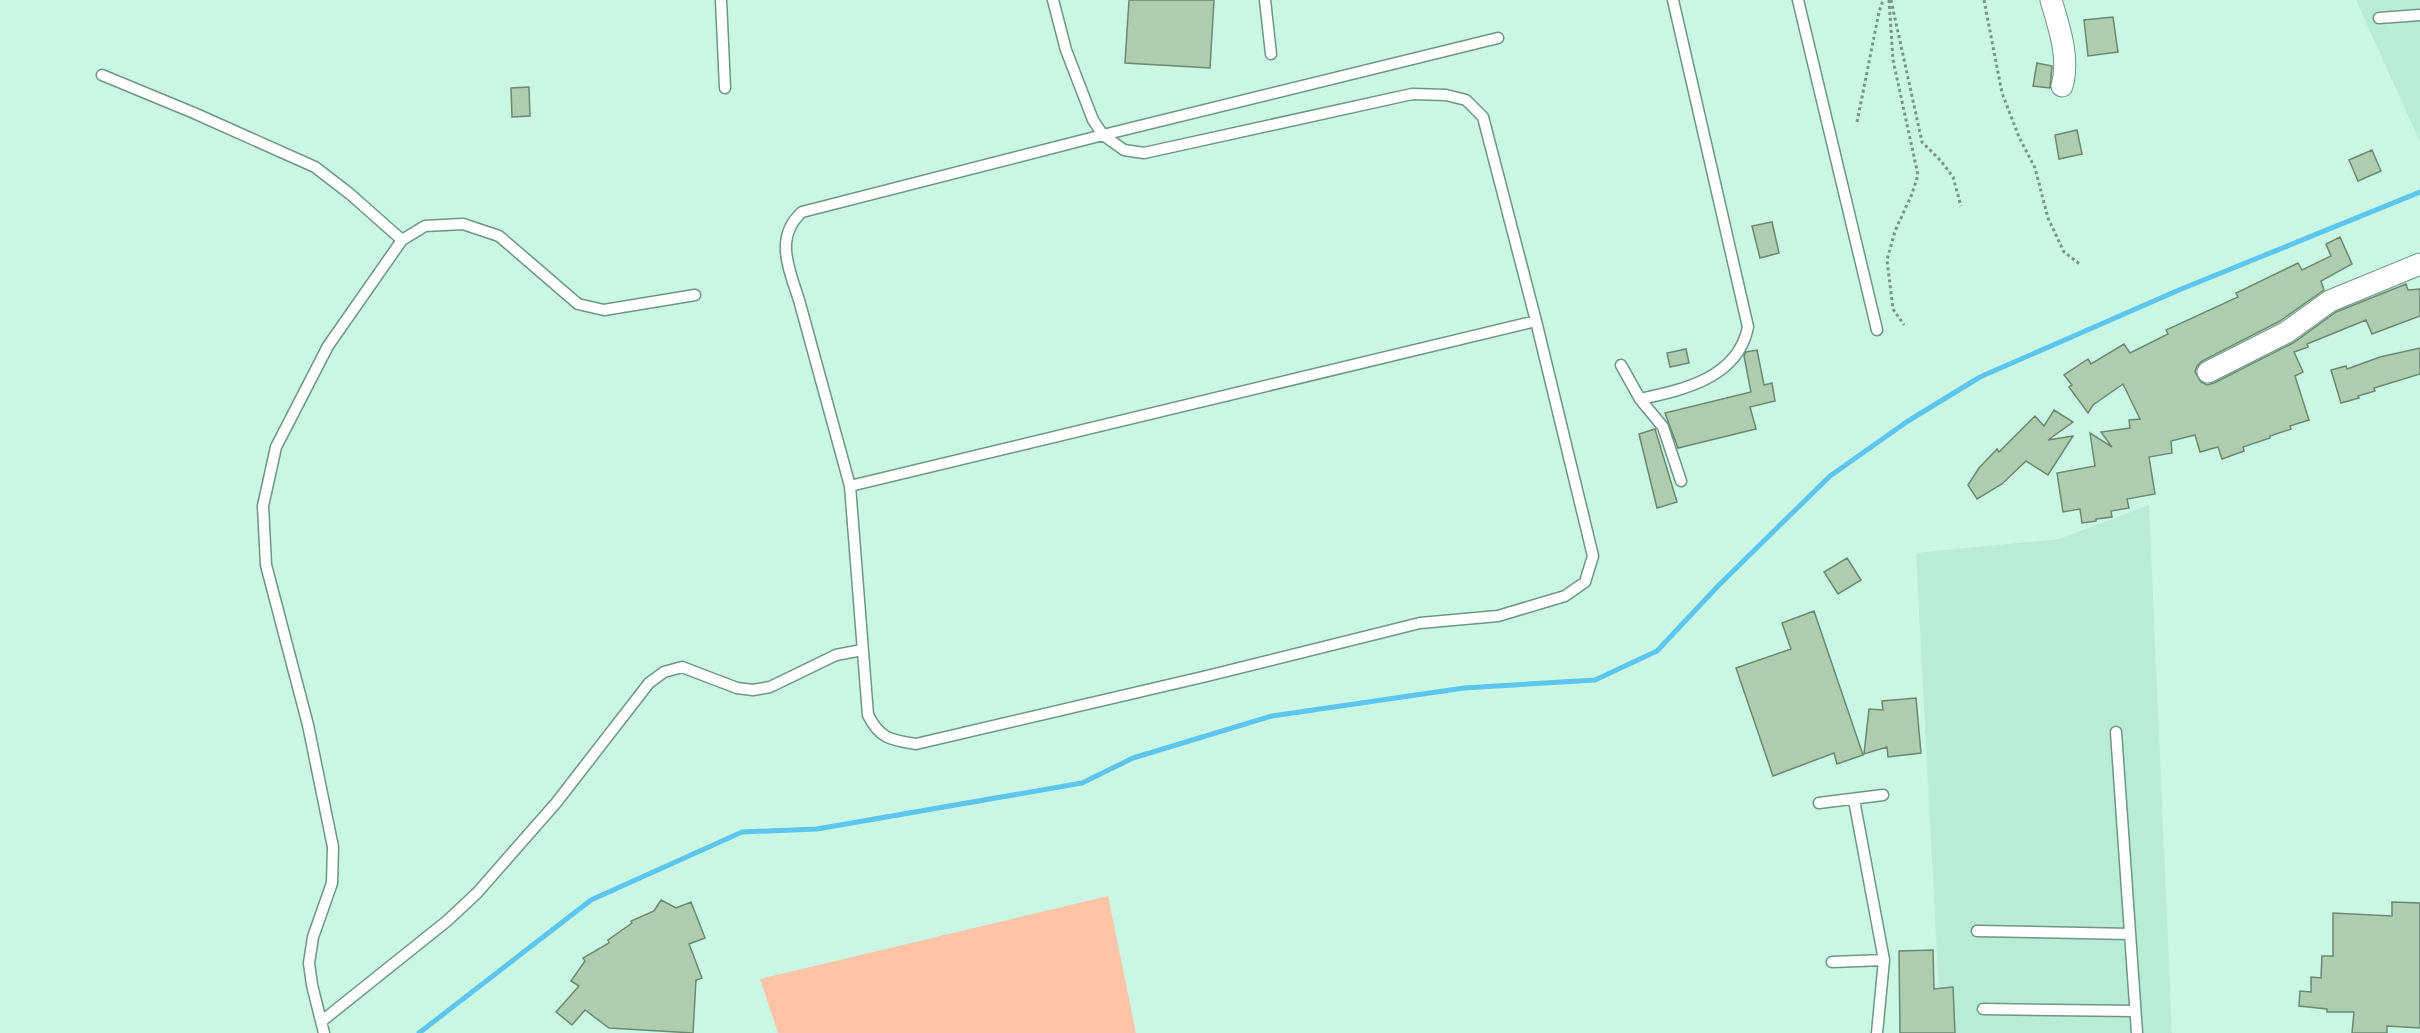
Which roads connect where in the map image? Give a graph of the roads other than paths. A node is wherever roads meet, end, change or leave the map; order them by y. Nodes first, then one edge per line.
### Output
1 (721, 0) edge
2 (1053, 0) edge
3 (1265, 0) edge
4 (1673, 0) edge
5 (1798, 0) edge
6 (2050, 0) edge
7 (2420, 15) edge
8 (2379, 18) dead end
9 (1498, 38) dead end
10 (1271, 54) dead end
11 (102, 75) dead end
12 (2062, 86) dead end
13 (725, 88) dead end
14 (1102, 135) junction
15 (402, 240) junction
16 (2420, 264) edge
17 (695, 295) dead end
18 (1536, 321) junction
19 (1877, 330) dead end
20 (1621, 365) dead end
21 (2208, 372) dead end
22 (1640, 399) junction
23 (1681, 481) dead end
24 (850, 486) junction
25 (862, 650) junction
26 (2116, 732) dead end
27 (1883, 795) dead end
28 (1854, 800) junction
29 (1819, 803) dead end
30 (1977, 931) dead end
31 (2130, 934) junction
32 (1884, 960) junction
33 (1832, 962) dead end
34 (1983, 1009) dead end
35 (2135, 1011) junction
36 (322, 1021) junction
37 (324, 1033) edge
38 (1877, 1033) edge
39 (2137, 1033) edge

1 - 13 lane
2 - 14 lane
3 - 10 lane
4 - 22 lane
5 - 19 lane
6 - 12 street
7 - 8 lane
9 - 14 lane
11 - 15 lane
14 - 18 lane
14 - 24 lane
15 - 17 lane
15 - 36 lane
16 - 21 street
18 - 24 lane
18 - 25 lane
20 - 22 lane
22 - 23 lane
24 - 25 lane
25 - 36 lane
26 - 31 lane
27 - 28 lane
28 - 29 lane
28 - 32 lane
30 - 31 lane
31 - 35 lane
32 - 33 lane
32 - 38 lane
34 - 35 lane
35 - 39 lane
36 - 37 lane

